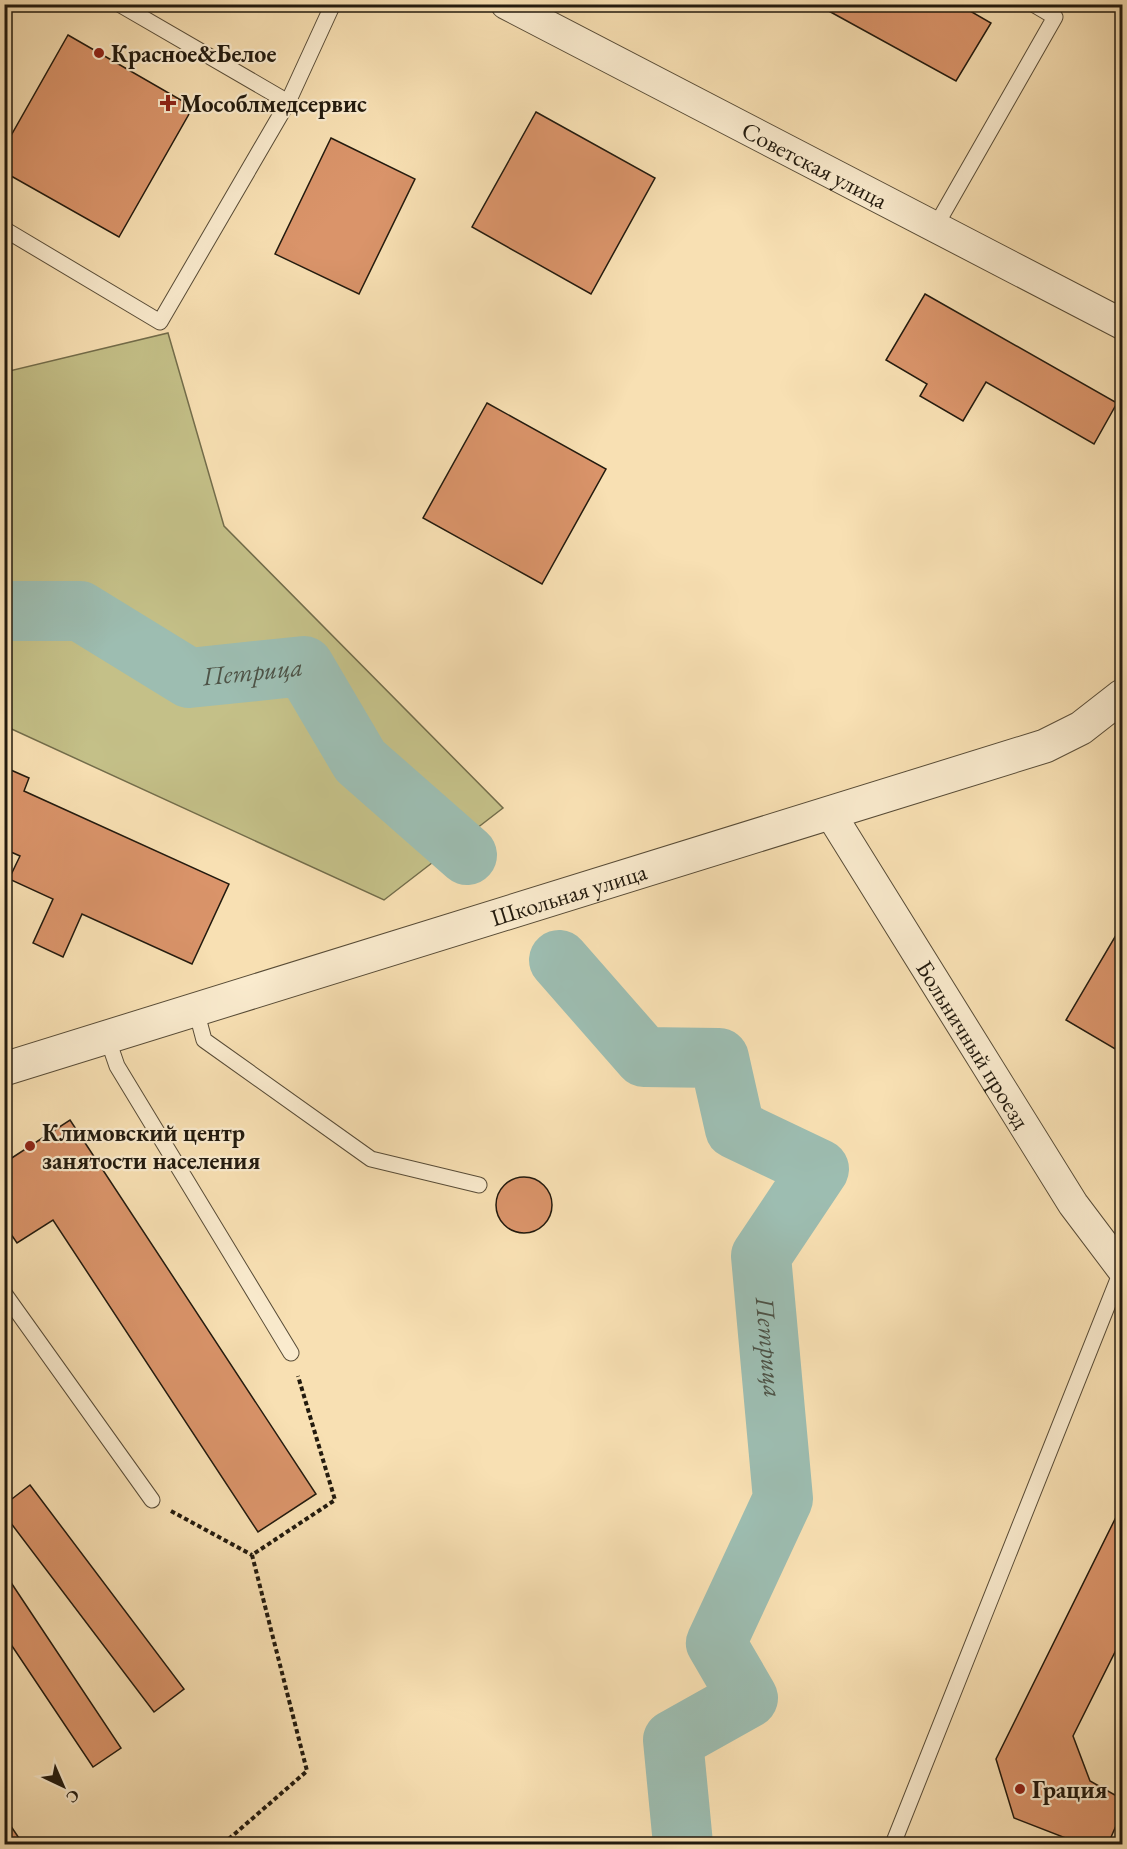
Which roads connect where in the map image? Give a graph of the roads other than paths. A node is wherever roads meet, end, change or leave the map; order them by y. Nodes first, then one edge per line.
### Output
1 (118, 4) edge
2 (333, 4) edge
3 (506, 4) edge
4 (1033, 4) edge
5 (288, 102) junction
6 (4, 229) edge
7 (934, 229) junction
8 (1122, 324) edge
9 (1122, 696) edge
10 (830, 813) junction
11 (196, 1010) junction
12 (107, 1037) junction
13 (4, 1069) edge
14 (479, 1185) dead end
15 (1122, 1269) edge
16 (4, 1293) edge
17 (291, 1353) road end
18 (152, 1500) road end
19 (897, 1843) edge

1 - 5 lane
2 - 5 lane
3 - 7 street, Советская улица
4 - 7 lane
5 - 6 lane
7 - 8 street, Советская улица
9 - 10 street, Школьная улица
10 - 11 street, Школьная улица
10 - 15 street, Больничный проезд
11 - 12 street, Школьная улица
11 - 14 lane
12 - 13 street, Школьная улица
12 - 17 lane
15 - 19 lane
16 - 18 lane

